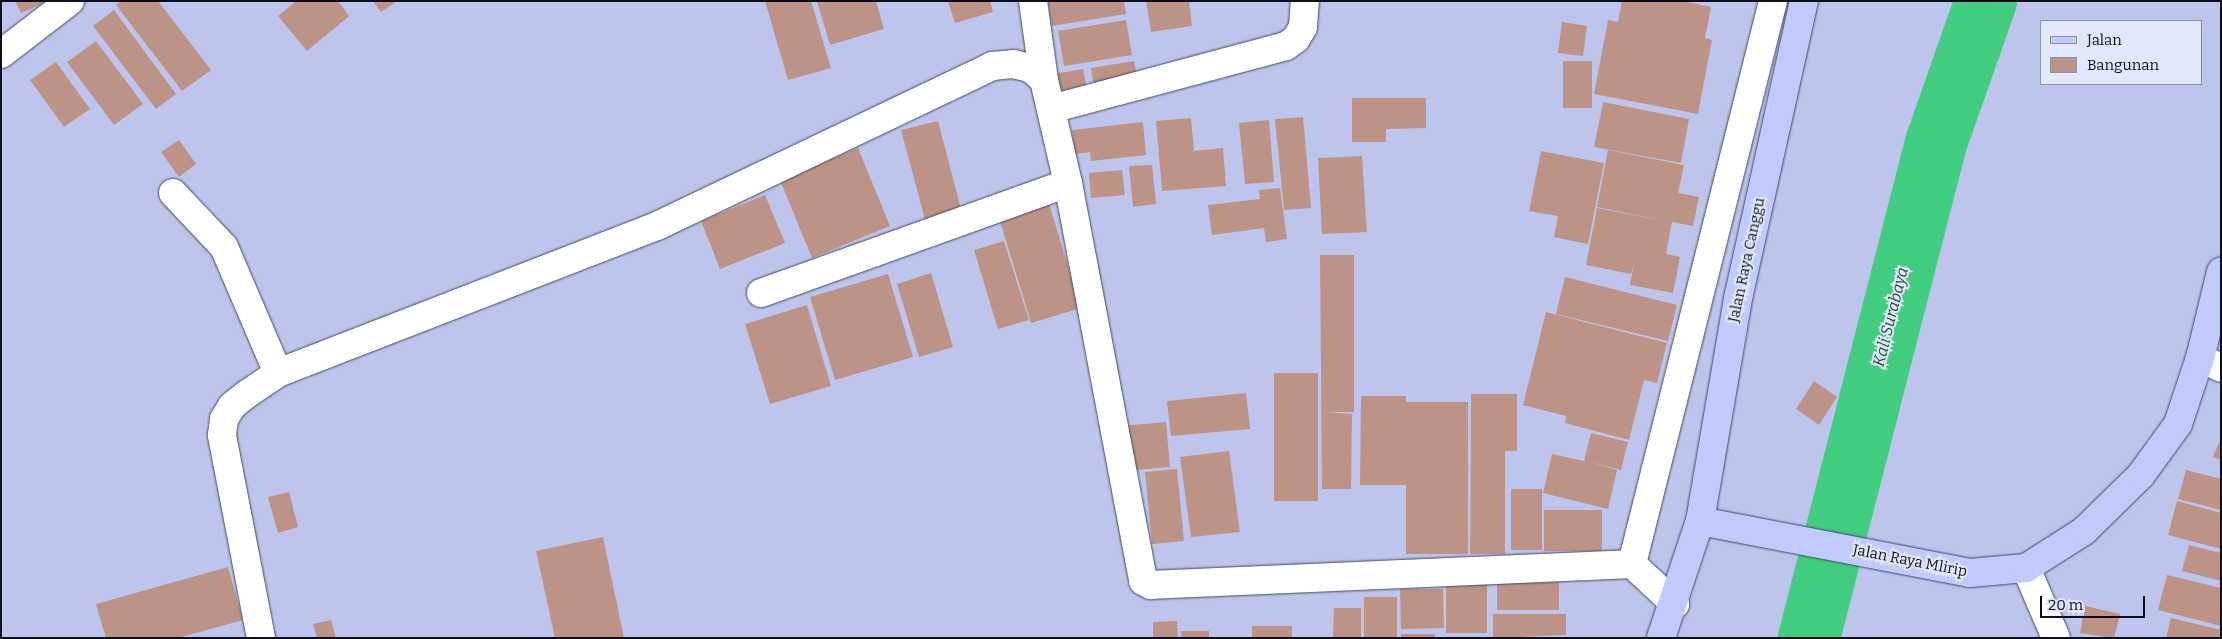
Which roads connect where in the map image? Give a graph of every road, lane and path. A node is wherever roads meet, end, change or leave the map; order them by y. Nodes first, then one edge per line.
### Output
1 (70, 1) edge
2 (1034, 1) edge
3 (1305, 1) edge
4 (1773, 1) edge
5 (1804, 1) edge
6 (1, 54) edge
7 (1044, 80) junction
8 (1051, 109) junction
9 (1068, 183) junction
10 (173, 193) dead end
11 (2221, 272) edge
12 (761, 293) dead end
13 (2210, 363) edge
14 (278, 373) junction
15 (1700, 521) junction
16 (1632, 564) junction
17 (2026, 568) junction
18 (1675, 604) junction
19 (261, 638) edge
20 (1661, 638) edge
21 (2056, 638) edge

1 - 6 street
2 - 7 street
3 - 8 street
4 - 16 street
5 - 15 main road, Jalan Raya Canggu
7 - 8 street
7 - 14 street
8 - 9 street
9 - 12 street
9 - 16 street
10 - 14 street
11 - 13 main road, Jalan Raya Mlirip
13 - 17 main road, Jalan Raya Mlirip
14 - 19 street
15 - 17 main road, Jalan Raya Mlirip
15 - 18 main road
16 - 18 street
17 - 21 street
18 - 20 main road

